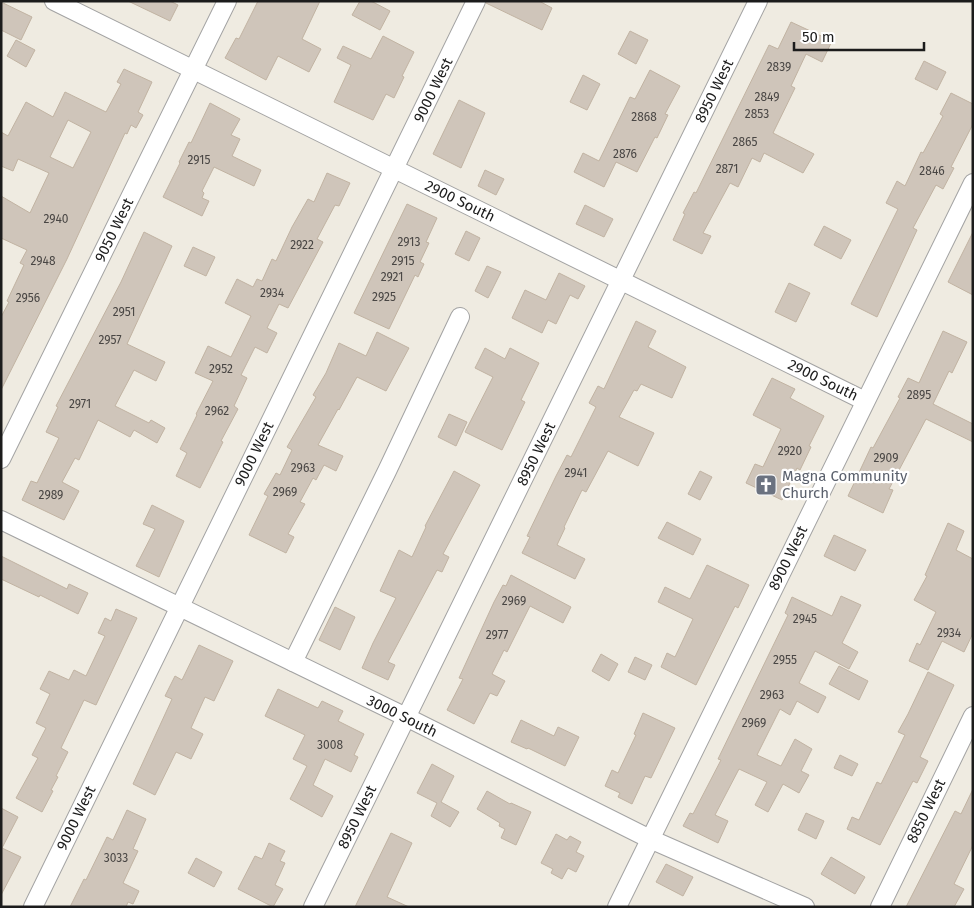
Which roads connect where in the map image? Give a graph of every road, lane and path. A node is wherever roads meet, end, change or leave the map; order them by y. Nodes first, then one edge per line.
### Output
1 (54, 1) edge
2 (227, 1) edge
3 (476, 1) edge
4 (758, 1) edge
5 (193, 70) junction
6 (394, 169) junction
7 (973, 183) edge
8 (621, 280) junction
9 (460, 317) dead end
10 (865, 401) junction
11 (1, 458) edge
12 (1, 520) edge
13 (179, 608) junction
14 (292, 662) junction
15 (973, 716) edge
16 (406, 717) junction
17 (650, 839) junction
18 (33, 907) edge
19 (313, 907) edge
20 (617, 907) edge
21 (805, 907) edge
22 (880, 907) edge

1 - 5 street, 2900 South
2 - 5 street, 9050 West
3 - 6 street, 9000 West
4 - 8 street, 8950 West
5 - 6 street, 2900 South
5 - 11 street, 9050 West
6 - 8 street, 2900 South
6 - 13 street, 9000 West
7 - 10 street, 8900 West
8 - 10 street, 2900 South
8 - 16 street, 8950 West
9 - 14 street
10 - 17 street, 8900 West
12 - 13 street, 3000 South
13 - 14 street, 3000 South
13 - 18 street, 9000 West
14 - 16 street, 3000 South
15 - 22 street, 8850 West
16 - 17 street, 3000 South
16 - 19 street, 8950 West
17 - 20 street, 8900 West
17 - 21 street, 3000 South

